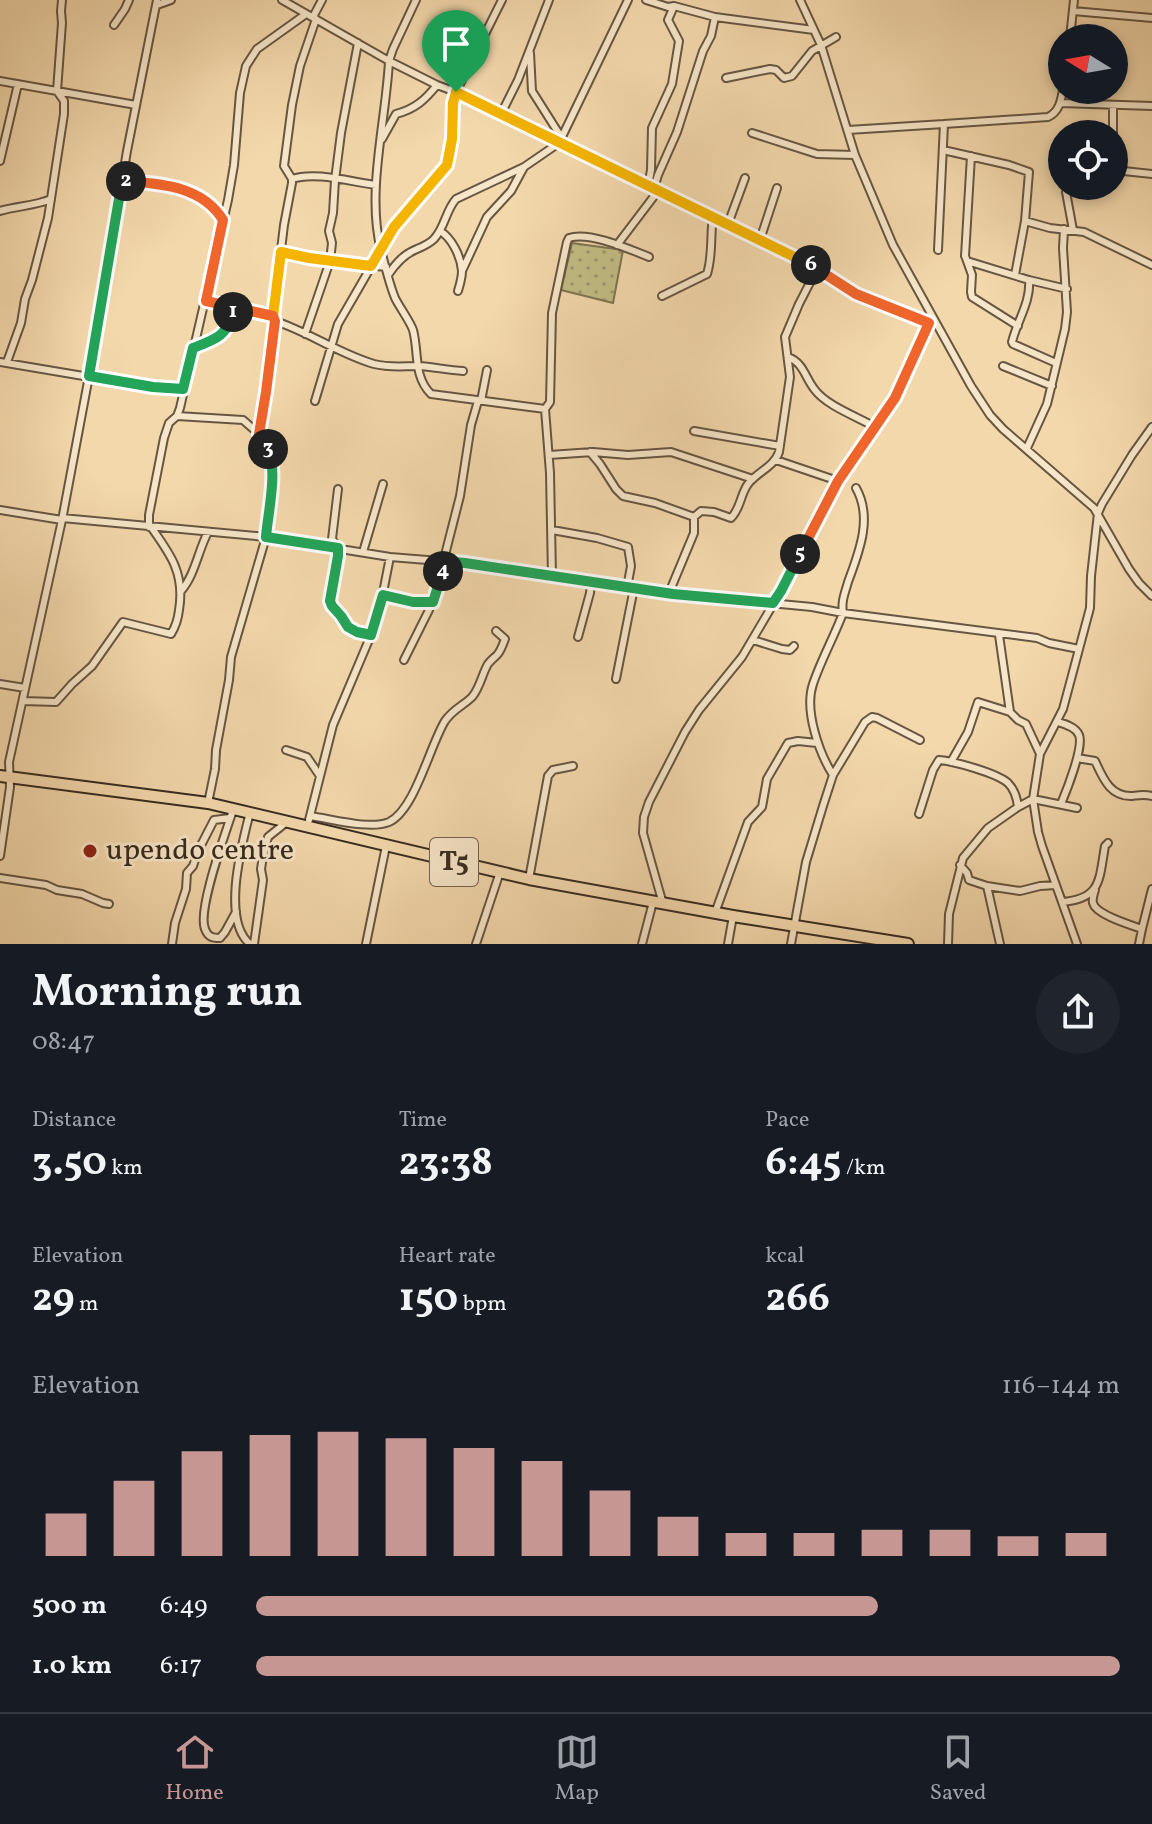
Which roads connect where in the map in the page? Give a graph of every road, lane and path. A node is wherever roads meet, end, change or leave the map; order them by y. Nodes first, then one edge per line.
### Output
1 (62, 0) edge
2 (129, 0) edge
3 (171, 0) edge
4 (282, 0) edge
5 (322, 0) edge
6 (416, 0) edge
7 (490, 0) edge
8 (549, 0) edge
9 (628, 0) edge
10 (646, 0) edge
11 (800, 0) edge
12 (1074, 0) edge
13 (157, 2) edge
14 (501, 2) edge
15 (674, 6) junction
16 (1073, 11) junction
17 (312, 17) junction
18 (715, 17) junction
19 (1152, 18) edge
20 (1072, 24) edge
21 (114, 25) dead end
22 (814, 30) junction
23 (836, 37) dead end
24 (358, 43) junction
25 (821, 45) junction
26 (530, 49) junction
27 (389, 61) junction
28 (726, 78) dead end
29 (0, 81) edge
30 (18, 84) junction
31 (437, 85) junction
32 (57, 91) junction
33 (456, 92) junction
34 (1060, 104) edge
35 (1078, 104) edge
36 (136, 105) junction
37 (1113, 106) junction
38 (1152, 106) edge
39 (501, 114) junction
40 (1113, 120) edge
41 (944, 124) junction
42 (848, 130) junction
43 (752, 133) dead end
44 (560, 141) junction
45 (380, 143) junction
46 (943, 150) junction
47 (855, 155) junction
48 (971, 156) junction
49 (0, 161) edge
50 (524, 167) junction
51 (1128, 171) edge
52 (1152, 174) edge
53 (745, 178) dead end
54 (292, 179) junction
55 (335, 180) junction
56 (122, 181) junction
57 (376, 185) junction
58 (653, 188) junction
59 (777, 188) dead end
60 (51, 199) junction
61 (1067, 200) edge
62 (0, 211) edge
63 (713, 217) junction
64 (223, 220) junction
65 (1025, 221) junction
66 (728, 224) junction
67 (394, 227) junction
68 (1064, 229) junction
69 (1073, 230) junction
70 (440, 231) junction
71 (378, 235) junction
72 (760, 240) junction
73 (617, 245) junction
74 (381, 248) junction
75 (938, 250) dead end
76 (281, 252) junction
77 (649, 257) dead end
78 (401, 259) junction
79 (330, 261) junction
80 (967, 261) junction
81 (1152, 265) edge
82 (371, 266) junction
83 (387, 268) junction
84 (817, 269) junction
85 (462, 271) junction
86 (1015, 275) junction
87 (1029, 280) junction
88 (1067, 289) junction
89 (458, 291) dead end
90 (662, 296) dead end
91 (206, 301) junction
92 (235, 308) junction
93 (274, 318) junction
94 (930, 319) junction
95 (1018, 326) junction
96 (305, 334) junction
97 (330, 347) junction
98 (193, 348) junction
99 (788, 357) junction
100 (4, 362) edge
101 (1056, 363) junction
102 (417, 366) junction
103 (1003, 366) dead end
104 (487, 370) dead end
105 (463, 371) dead end
106 (89, 376) junction
107 (1052, 386) junction
108 (183, 389) junction
109 (315, 401) dead end
110 (480, 401) junction
111 (545, 409) junction
112 (177, 416) junction
113 (875, 427) junction
114 (1152, 427) edge
115 (694, 431) dead end
116 (259, 434) junction
117 (780, 446) junction
118 (1027, 448) junction
119 (590, 452) junction
120 (549, 455) junction
121 (776, 460) junction
122 (753, 479) junction
123 (838, 481) junction
124 (383, 484) dead end
125 (856, 488) dead end
126 (338, 489) dead end
127 (0, 510) edge
128 (1098, 513) junction
129 (694, 517) junction
130 (62, 519) junction
131 (150, 527) junction
132 (552, 530) junction
133 (208, 532) junction
134 (266, 537) junction
135 (338, 548) junction
136 (363, 552) junction
137 (390, 557) junction
138 (444, 561) junction
139 (552, 576) junction
140 (591, 582) junction
141 (631, 588) junction
142 (181, 591) junction
143 (669, 593) junction
144 (383, 595) junction
145 (1152, 596) edge
146 (433, 602) junction
147 (773, 603) junction
148 (843, 613) junction
149 (496, 631) dead end
150 (371, 635) junction
151 (999, 635) junction
152 (578, 637) dead end
153 (753, 640) junction
154 (794, 646) dead end
155 (1079, 649) junction
156 (404, 660) dead end
157 (616, 679) dead end
158 (0, 684) edge
159 (25, 688) junction
160 (23, 701) junction
161 (1010, 712) junction
162 (1058, 722) junction
163 (920, 740) dead end
164 (817, 743) junction
165 (286, 750) dead end
166 (1040, 754) junction
167 (1077, 758) junction
168 (951, 762) junction
169 (573, 766) dead end
170 (833, 775) junction
171 (320, 776) junction
172 (5, 777) edge
173 (1152, 796) edge
174 (1033, 799) junction
175 (208, 803) junction
176 (1061, 804) junction
177 (1018, 807) junction
178 (1077, 808) dead end
179 (250, 812) junction
180 (232, 814) junction
181 (919, 814) dead end
182 (288, 821) junction
183 (309, 821) junction
184 (1108, 843) dead end
185 (386, 846) junction
186 (0, 856) edge
187 (960, 865) junction
188 (500, 872) junction
189 (0, 878) edge
190 (529, 879) junction
191 (1056, 885) junction
192 (987, 886) junction
193 (1152, 889) edge
194 (1095, 890) junction
195 (1062, 902) junction
196 (658, 903) junction
197 (109, 904) dead end
198 (236, 912) junction
199 (715, 913) junction
200 (733, 916) junction
201 (793, 925) junction
202 (1142, 929) junction
203 (856, 940) edge
204 (172, 944) edge
205 (252, 944) edge
206 (366, 944) edge
207 (476, 944) edge
208 (642, 944) edge
209 (728, 944) edge
210 (791, 944) edge
211 (908, 944) edge
212 (948, 944) edge
213 (1000, 944) edge
214 (1077, 944) edge
215 (1139, 944) edge

1 - 32 street
2 - 21 street
3 - 13 street
4 - 17 street
5 - 17 street
6 - 27 street
7 - 14 street
8 - 26 street
9 - 44 street
10 - 15 street
11 - 22 street
12 - 16 street
13 - 36 street
14 - 33 street
15 - 18 street
15 - 58 street
16 - 19 street
16 - 20 street
17 - 24 street
17 - 54 street
17 - 64 street
18 - 22 street
18 - 58 street
22 - 25 street
23 - 25 street
24 - 27 street
24 - 55 street
25 - 28 street
25 - 42 street
26 - 39 street
26 - 44 street
27 - 31 street
27 - 45 street
29 - 30 street
30 - 32 street
30 - 49 street
31 - 33 street
31 - 45 street
32 - 36 street
32 - 60 street
33 - 39 street
33 - 67 street
34 - 41 street
35 - 37 street
36 - 56 street
37 - 38 street
37 - 40 street
39 - 44 street
41 - 42 street
41 - 46 street
42 - 47 street
43 - 47 street
44 - 50 street
44 - 58 street
45 - 57 street
46 - 48 street
46 - 75 street
47 - 94 street
48 - 65 street
48 - 80 street
50 - 70 street
50 - 85 street
51 - 52 street
53 - 66 street
54 - 55 street
54 - 76 street
55 - 57 street
55 - 79 street
56 - 64 street
56 - 106 street
57 - 71 street
58 - 63 street
58 - 73 street
59 - 72 street
60 - 62 street
60 - 100 street
61 - 69 street
63 - 66 street
63 - 90 street
64 - 91 street
65 - 68 street
65 - 86 street
66 - 72 street
67 - 71 street
67 - 74 street
68 - 69 street
68 - 88 street
69 - 81 street
70 - 78 street
70 - 85 street
71 - 74 street
72 - 84 street
73 - 77 street
73 - 111 street
74 - 82 street
74 - 83 street
76 - 79 street
76 - 93 street
78 - 83 street
78 - 83 street
79 - 82 street
79 - 96 street
80 - 86 street
80 - 95 street
82 - 83 street
82 - 97 street
83 - 102 street
84 - 94 street
84 - 99 street
85 - 89 street
86 - 87 street
87 - 88 street
87 - 95 street
88 - 101 street
91 - 92 street
91 - 98 street
92 - 93 street
92 - 98 street
93 - 96 street
93 - 116 street
94 - 113 street
94 - 118 street
95 - 101 street
96 - 97 street
97 - 102 street
97 - 109 street
98 - 108 street
99 - 113 street
99 - 117 street
100 - 106 street
101 - 107 street
102 - 105 street
102 - 110 street
103 - 107 street
104 - 110 street
106 - 108 street
106 - 130 street
107 - 118 street
108 - 112 street
110 - 111 street
110 - 138 street
111 - 120 street
112 - 116 street
112 - 131 street
113 - 123 street
114 - 128 street
115 - 117 street
116 - 134 street
117 - 121 street
118 - 128 street
119 - 120 street
119 - 122 street
119 - 129 street
120 - 132 street
121 - 122 street
121 - 123 street
122 - 129 street
123 - 147 street
124 - 136 street
125 - 148 street
126 - 135 street
127 - 130 street
128 - 145 street
128 - 155 street
129 - 143 street
130 - 131 street
130 - 159 street
131 - 133 street
131 - 142 street
132 - 139 street
132 - 141 street
133 - 134 street
133 - 142 street
134 - 135 street
134 - 175 street
135 - 136 street
135 - 150 street
136 - 137 street
137 - 138 street
137 - 144 street
138 - 139 street
138 - 146 street
139 - 140 street
140 - 141 street
140 - 152 street
141 - 143 street
141 - 157 street
142 - 160 street
143 - 147 street
144 - 146 street
144 - 150 street
146 - 156 street
147 - 148 street
147 - 153 street
148 - 151 street
148 - 164 street
149 - 183 street
150 - 171 street
151 - 155 street
151 - 161 street
153 - 154 street
153 - 196 street
155 - 162 street
158 - 159 street
159 - 160 street
160 - 172 street
161 - 166 street
161 - 168 street
162 - 166 street
162 - 167 street
163 - 170 street
164 - 170 street
164 - 199 street
165 - 171 street
166 - 174 street
167 - 173 street
167 - 176 street
168 - 177 street
168 - 181 street
169 - 190 street
170 - 201 street
171 - 183 street
172 - 175 highway, T5
172 - 186 street
174 - 176 street
174 - 177 street
174 - 191 street
175 - 180 highway, T5
176 - 178 street
177 - 187 street
179 - 180 highway, T5
179 - 182 highway, T5
179 - 198 street
180 - 198 street
180 - 204 street
182 - 183 highway, T5
182 - 205 street
183 - 185 highway, T5
184 - 194 street
185 - 188 highway, T5
185 - 206 street
187 - 192 street
187 - 212 street
188 - 190 highway, T5
188 - 207 street
189 - 197 street
190 - 196 highway, T5
191 - 192 street
191 - 195 street
192 - 213 street
193 - 202 street
194 - 195 street
194 - 202 street
195 - 214 street
196 - 199 highway, T5
196 - 208 street
198 - 205 street
199 - 200 highway, T5
200 - 201 highway, T5
200 - 209 street
201 - 203 highway, T5
201 - 210 street
202 - 215 street
203 - 211 highway, T5

